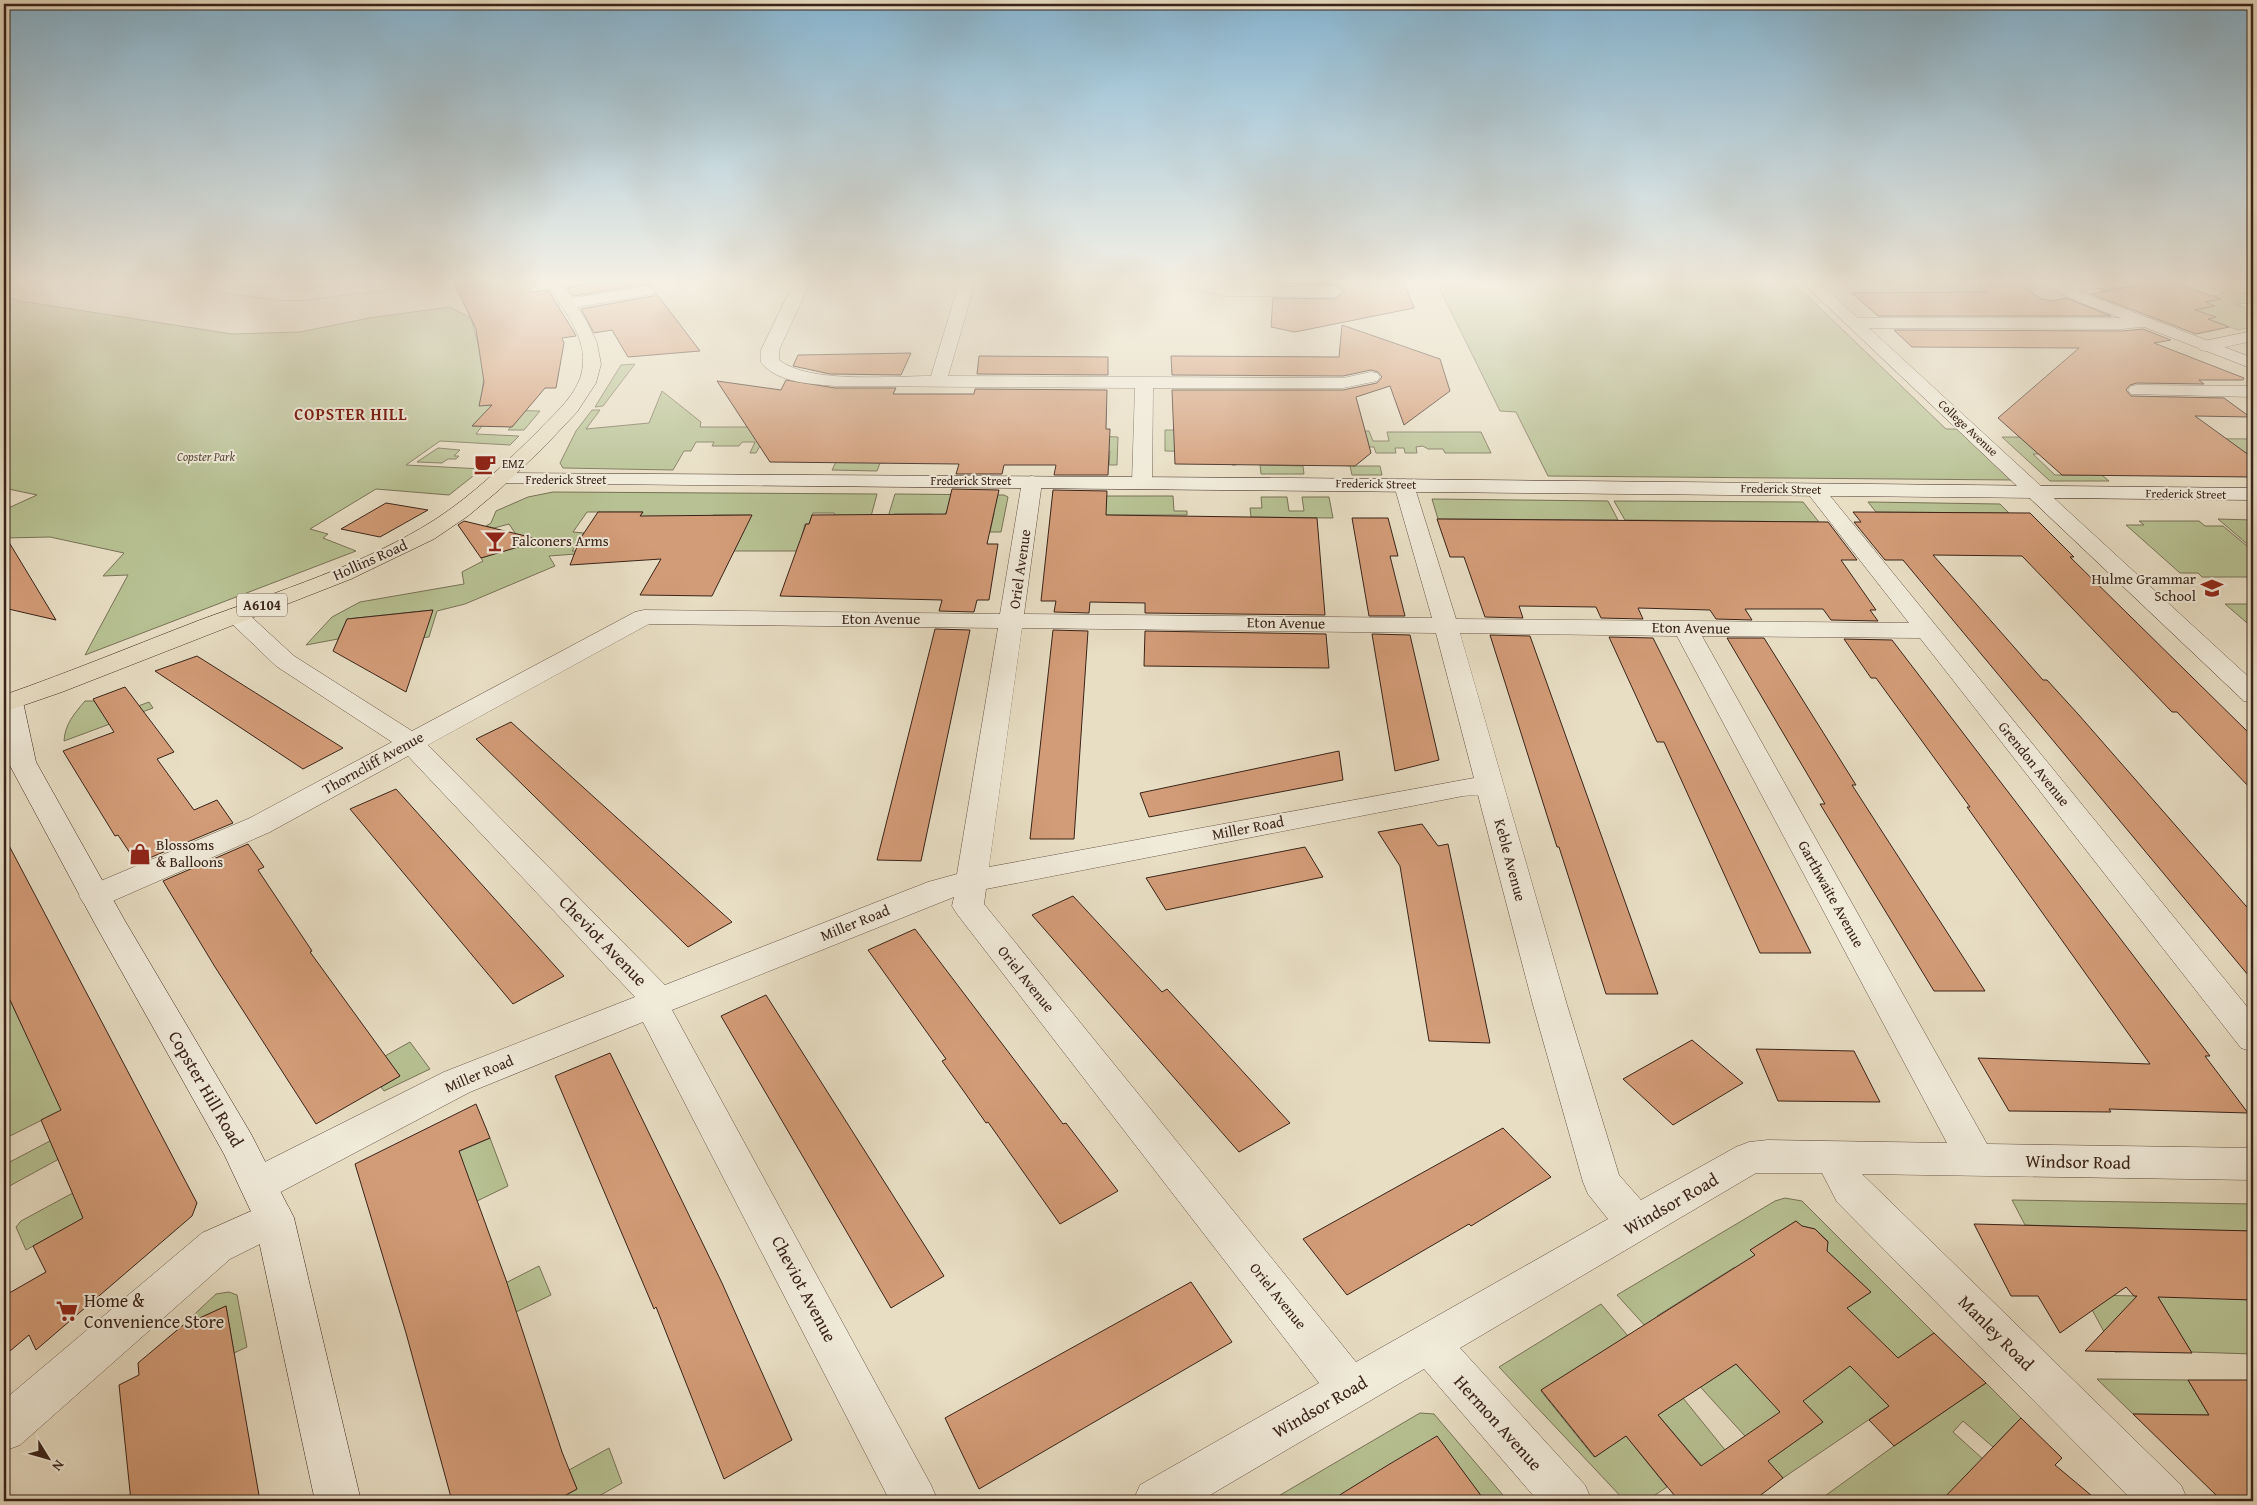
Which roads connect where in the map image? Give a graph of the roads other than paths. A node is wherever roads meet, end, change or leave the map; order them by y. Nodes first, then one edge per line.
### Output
1 (590, 353) edge
2 (770, 353) edge
3 (946, 353) edge
4 (1886, 353) edge
5 (2225, 353) edge
6 (2253, 364) edge
7 (1371, 378) dead end
8 (938, 381) junction
9 (1144, 383) junction
10 (2138, 390) dead end
11 (2253, 392) edge
12 (499, 480) junction
13 (1032, 482) junction
14 (1142, 482) junction
15 (1404, 485) junction
16 (1815, 490) junction
17 (2036, 492) junction
18 (2253, 494) edge
19 (236, 615) junction
20 (644, 617) joint
21 (1013, 620) junction
22 (1446, 625) junction
23 (1685, 628) junction
24 (1928, 631) junction
25 (2253, 695) edge
26 (6, 702) edge
27 (410, 742) junction
28 (1490, 786) junction
29 (972, 881) junction
30 (96, 896) junction
31 (654, 1003) junction
32 (2253, 1038) edge
33 (1834, 1158) junction
34 (1976, 1160) junction
35 (2253, 1164) edge
36 (267, 1201) junction
37 (1638, 1223) junction
38 (1429, 1343) junction
39 (1351, 1389) junction
40 (4, 1429) edge
41 (338, 1501) edge
42 (915, 1501) edge
43 (1156, 1501) edge
44 (1569, 1501) edge
45 (2165, 1501) edge

1 - 12 main road, Hollins Road / A6104
2 - 8 street
3 - 8 street
4 - 17 street, College Avenue
5 - 6 street
7 - 9 street
8 - 9 street
9 - 14 street
10 - 11 street
12 - 13 street, Frederick Street
12 - 19 main road, Hollins Road / A6104
13 - 14 street, Frederick Street
13 - 21 street, Oriel Avenue
14 - 15 street, Frederick Street
15 - 16 street, Frederick Street
15 - 22 street, Keble Avenue
16 - 17 street, Frederick Street
16 - 24 street, Grendon Avenue
17 - 18 street, Frederick Street
17 - 25 street, College Avenue
19 - 26 main road, Hollins Road / A6104
19 - 27 street, Cheviot Avenue
20 - 21 street, Eton Avenue
20 - 27 street, Thorncliff Avenue
21 - 22 street, Eton Avenue
21 - 29 street, Oriel Avenue
22 - 23 street, Eton Avenue
22 - 28 street, Keble Avenue
23 - 24 street, Eton Avenue
23 - 34 street, Garthwaite Avenue
24 - 32 street, Grendon Avenue
26 - 30 street, Copster Hill Road
27 - 30 street, Thorncliff Avenue
27 - 31 street, Cheviot Avenue
28 - 29 street, Miller Road
28 - 37 street, Keble Avenue
29 - 31 street, Miller Road
29 - 39 street, Oriel Avenue
30 - 36 street, Copster Hill Road
31 - 36 street, Miller Road
31 - 42 street, Cheviot Avenue
33 - 34 street, Windsor Road
33 - 37 street, Windsor Road
33 - 45 street, Manley Road
34 - 35 street, Windsor Road
36 - 40 street, Miller Road
36 - 41 street, Copster Hill Road
37 - 38 street, Windsor Road
38 - 39 street, Windsor Road
38 - 44 street, Hermon Avenue
39 - 43 street, Windsor Road

